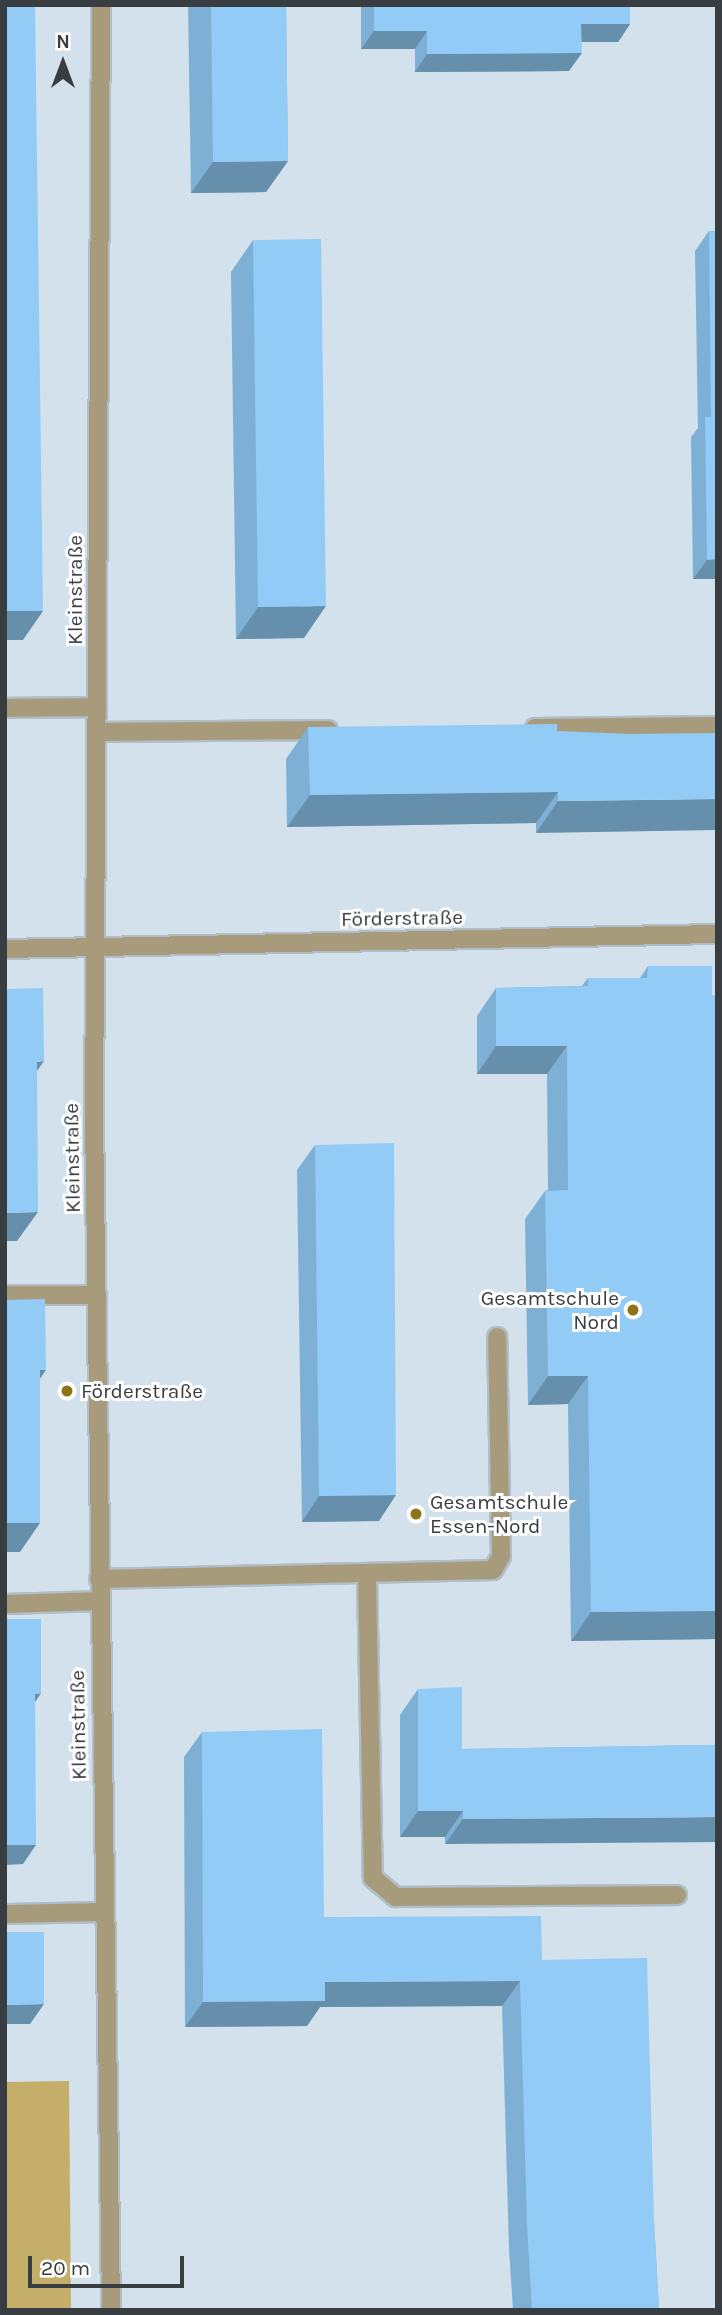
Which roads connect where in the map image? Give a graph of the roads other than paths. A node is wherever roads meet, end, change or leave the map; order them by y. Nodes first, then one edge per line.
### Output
1 (101, 5) edge
2 (97, 707) junction
3 (5, 708) edge
4 (717, 726) edge
5 (510, 728) edge
6 (345, 730) edge
7 (97, 732) junction
8 (717, 934) edge
9 (96, 948) junction
10 (5, 949) edge
11 (5, 1295) edge
12 (97, 1295) junction
13 (497, 1337) dead end
14 (367, 1576) junction
15 (99, 1579) junction
16 (99, 1601) junction
17 (5, 1604) edge
18 (677, 1895) dead end
19 (103, 1912) junction
20 (5, 1914) edge
21 (111, 2310) edge

1 - 2 street, Kleinstraße
2 - 3 street
2 - 7 street, Kleinstraße
4 - 5 street
6 - 7 street
7 - 9 street, Kleinstraße
8 - 9 street, Förderstraße
9 - 10 street, Förderstraße
9 - 12 street, Kleinstraße
11 - 12 street
12 - 15 street, Kleinstraße
13 - 14 street
14 - 15 street
14 - 18 street
15 - 16 street, Kleinstraße
16 - 17 street
16 - 19 street, Kleinstraße
19 - 20 street
19 - 21 street, Kleinstraße

